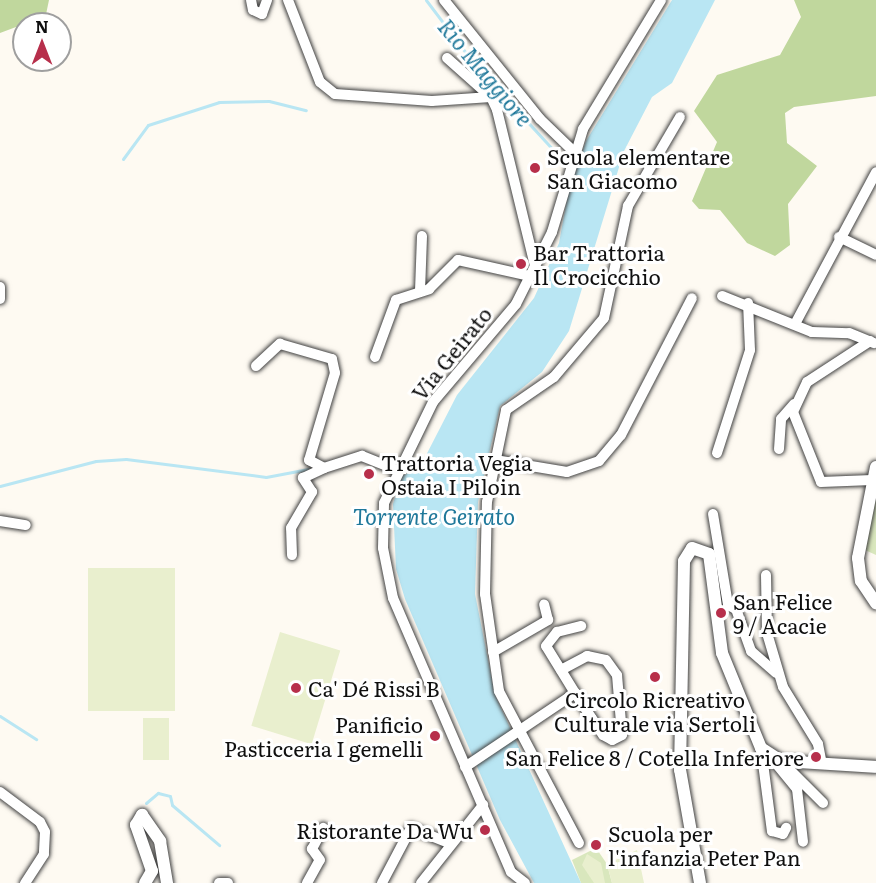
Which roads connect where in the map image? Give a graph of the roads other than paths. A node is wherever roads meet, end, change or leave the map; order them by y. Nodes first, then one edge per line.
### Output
1 (251, 0) edge
2 (267, 0) edge
3 (288, 0) edge
4 (444, 0) edge
5 (661, 0) edge
6 (447, 58) dead end
7 (490, 97) junction
8 (680, 117) dead end
9 (573, 154) junction
10 (876, 172) edge
11 (422, 236) dead end
12 (839, 237) junction
13 (876, 255) edge
14 (532, 271) junction
15 (0, 287) edge
16 (420, 291) junction
17 (722, 296) dead end
18 (693, 298) dead end
19 (0, 299) edge
20 (748, 303) junction
21 (795, 324) junction
22 (873, 342) edge
23 (375, 357) dead end
24 (256, 366) dead end
25 (794, 403) junction
26 (779, 450) dead end
27 (717, 453) dead end
28 (495, 460) junction
29 (876, 467) edge
30 (324, 468) junction
31 (397, 470) junction
32 (872, 480) junction
33 (713, 514) dead end
34 (0, 521) edge
35 (26, 525) dead end
36 (292, 555) dead end
37 (766, 575) dead end
38 (876, 603) edge
39 (544, 604) dead end
40 (580, 626) dead end
41 (493, 652) junction
42 (561, 670) junction
43 (783, 687) junction
44 (575, 693) junction
45 (517, 730) junction
46 (770, 755) junction
47 (822, 764) junction
48 (465, 767) junction
49 (876, 767) edge
50 (0, 792) edge
51 (822, 803) dead end
52 (483, 805) junction
53 (323, 828) dead end
54 (786, 828) dead end
55 (803, 842) dead end
56 (449, 843) junction
57 (579, 843) dead end
58 (511, 880) edge
59 (25, 883) edge
60 (145, 883) edge
61 (167, 883) edge
62 (219, 883) edge
63 (228, 883) edge
64 (307, 883) edge
65 (382, 883) edge
66 (421, 883) edge
67 (525, 883) edge
68 (700, 883) edge

1 - 2 street
3 - 7 street
4 - 9 street
5 - 9 street, Via Geirato
6 - 7 street
7 - 14 street
8 - 28 street
9 - 14 street, Via Geirato
10 - 12 street
11 - 16 street
12 - 13 street
12 - 21 street
14 - 16 street
14 - 31 street, Via Geirato
15 - 19 street
16 - 23 street
17 - 20 street
18 - 28 street
20 - 21 street
20 - 27 street
21 - 22 street
22 - 25 street
24 - 30 street
25 - 26 street
25 - 32 street
28 - 41 street
29 - 32 street
30 - 31 street
30 - 36 street
31 - 48 street, Via Geirato
32 - 38 street
33 - 43 street
34 - 35 street
37 - 43 street
39 - 41 street
40 - 42 street
41 - 45 street
42 - 44 street
42 - 44 street
43 - 47 street
44 - 45 street
45 - 48 street
45 - 57 street
46 - 47 street
46 - 51 street
46 - 54 street
46 - 55 street
46 - 68 street
47 - 49 street
48 - 52 street, Via Geirato
50 - 59 street
52 - 56 street
52 - 58 street, Via Geirato
53 - 64 street
56 - 65 street
56 - 66 street
58 - 67 street, Via Geirato
60 - 61 street
62 - 63 street

